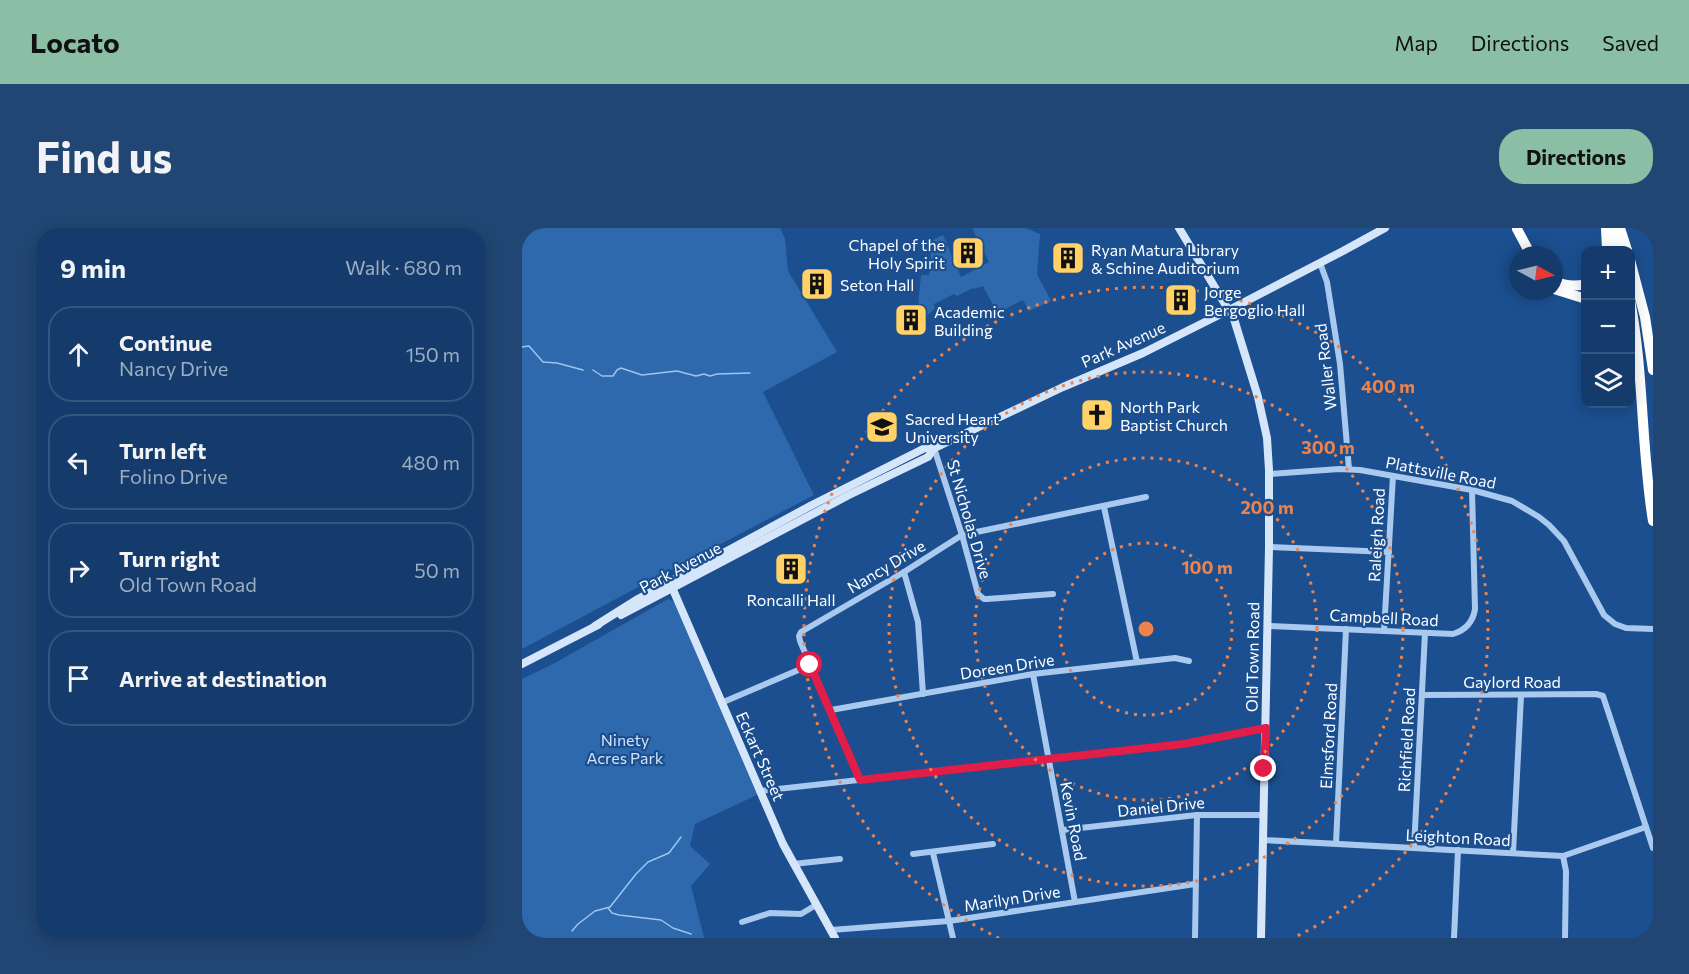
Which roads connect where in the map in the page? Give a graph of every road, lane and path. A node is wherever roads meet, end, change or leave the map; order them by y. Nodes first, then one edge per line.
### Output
1 (1179, 228) edge
2 (1385, 228) edge
3 (1517, 228) edge
4 (1606, 228) edge
5 (1611, 228) edge
6 (1620, 228) edge
7 (1626, 228) edge
8 (1521, 246) edge
9 (1527, 246) edge
10 (1607, 246) edge
11 (1617, 246) edge
12 (1627, 246) edge
13 (1628, 246) edge
14 (1320, 263) junction
15 (1635, 275) edge
16 (1563, 285) edge
17 (1581, 285) edge
18 (1563, 293) edge
19 (1581, 298) edge
20 (1229, 310) junction
21 (1635, 331) edge
22 (1633, 354) edge
23 (1653, 370) edge
24 (1641, 381) junction
25 (934, 448) junction
26 (1349, 469) junction
27 (1269, 474) junction
28 (1393, 476) junction
29 (1472, 490) junction
30 (1146, 498) dead end
31 (1104, 507) junction
32 (1653, 521) edge
33 (962, 535) junction
34 (1269, 547) junction
35 (1389, 552) junction
36 (904, 572) junction
37 (672, 585) junction
38 (1053, 594) dead end
39 (1268, 626) junction
40 (1346, 629) junction
41 (1653, 629) edge
42 (1384, 631) junction
43 (1425, 633) junction
44 (1189, 661) dead end
45 (1137, 662) junction
46 (522, 664) edge
47 (810, 665) junction
48 (1033, 674) junction
49 (922, 694) junction
50 (1422, 695) junction
51 (1521, 696) junction
52 (721, 703) junction
53 (831, 710) junction
54 (1266, 728) junction
55 (1049, 759) junction
56 (860, 780) junction
57 (759, 790) junction
58 (1197, 815) junction
59 (1263, 815) junction
60 (1646, 827) junction
61 (1062, 830) junction
62 (1263, 840) junction
63 (993, 844) dead end
64 (1336, 844) junction
65 (1414, 848) junction
66 (1653, 848) edge
67 (1458, 850) junction
68 (933, 853) junction
69 (1514, 853) junction
70 (913, 854) dead end
71 (1563, 856) junction
72 (840, 859) dead end
73 (793, 864) junction
74 (1196, 884) junction
75 (1075, 902) junction
76 (816, 905) junction
77 (742, 921) dead end
78 (949, 921) junction
79 (833, 934) edge
80 (953, 938) edge
81 (1195, 938) edge
82 (1262, 938) edge
83 (1454, 938) edge
84 (1565, 938) edge

1 - 20 main road, Old Town Road
2 - 14 main road, Park Avenue
3 - 8 highway
3 - 9 highway
4 - 10 highway
5 - 11 highway
6 - 12 highway
7 - 13 highway
14 - 20 main road, Park Avenue
14 - 26 street, Waller Road
15 - 23 highway
16 - 17 highway
18 - 19 highway
20 - 25 main road, Park Avenue
20 - 27 main road, Old Town Road
21 - 24 highway
22 - 24 highway
24 - 32 highway
25 - 33 street, St Nicholas Drive
25 - 37 main road, Park Avenue
26 - 27 street, Plattsville Road
26 - 28 street, Plattsville Road
27 - 34 main road, Old Town Road
28 - 29 street, Plattsville Road
28 - 35 street, Raleigh Road
29 - 41 street, Plattsville Road
29 - 43 street, Campbell Road
30 - 31 street, Nancy Drive
31 - 33 street, Nancy Drive
31 - 45 street
33 - 36 street, Nancy Drive
33 - 38 street, St Nicholas Drive
34 - 35 street
34 - 39 main road, Old Town Road
35 - 42 street, Raleigh Road
36 - 47 street, Nancy Drive
36 - 49 street
37 - 46 main road, Park Avenue
37 - 52 main road, Eckart Street
39 - 40 street, Campbell Road
39 - 54 main road, Old Town Road
40 - 42 street, Campbell Road
40 - 64 street, Elmsford Road
42 - 43 street, Campbell Road
43 - 50 street, Richfield Road
44 - 45 street, Doreen Drive
45 - 48 street, Doreen Drive
47 - 52 street
47 - 53 street, Nancy Drive
48 - 49 street, Doreen Drive
48 - 55 street, Kevin Road
49 - 53 street, Doreen Drive
50 - 51 street, Gaylord Road
50 - 65 street, Richfield Road
51 - 60 street, Gaylord Road
51 - 69 street
52 - 57 main road, Eckart Street
53 - 56 street, Nancy Drive
54 - 55 street
54 - 59 main road, Old Town Road
55 - 56 street
55 - 61 street, Kevin Road
56 - 57 street
57 - 73 main road, Eckart Street
58 - 59 street, Daniel Drive
58 - 61 street, Daniel Drive
58 - 74 street
59 - 62 main road, Old Town Road
60 - 66 street
60 - 71 street, Leighton Road
61 - 75 street, Kevin Road
62 - 64 street, Leighton Road
62 - 82 main road, Old Town Road
63 - 68 street
64 - 65 street, Leighton Road
65 - 67 street, Leighton Road
67 - 69 street, Leighton Road
67 - 83 street
68 - 70 street
68 - 78 street
69 - 71 street, Leighton Road
71 - 84 street
72 - 73 street
73 - 76 main road, Eckart Street
74 - 75 street, Marilyn Drive
74 - 81 street
75 - 78 street, Marilyn Drive
76 - 77 street
76 - 79 main road, Eckart Street
78 - 79 street, Marilyn Drive
78 - 80 street

